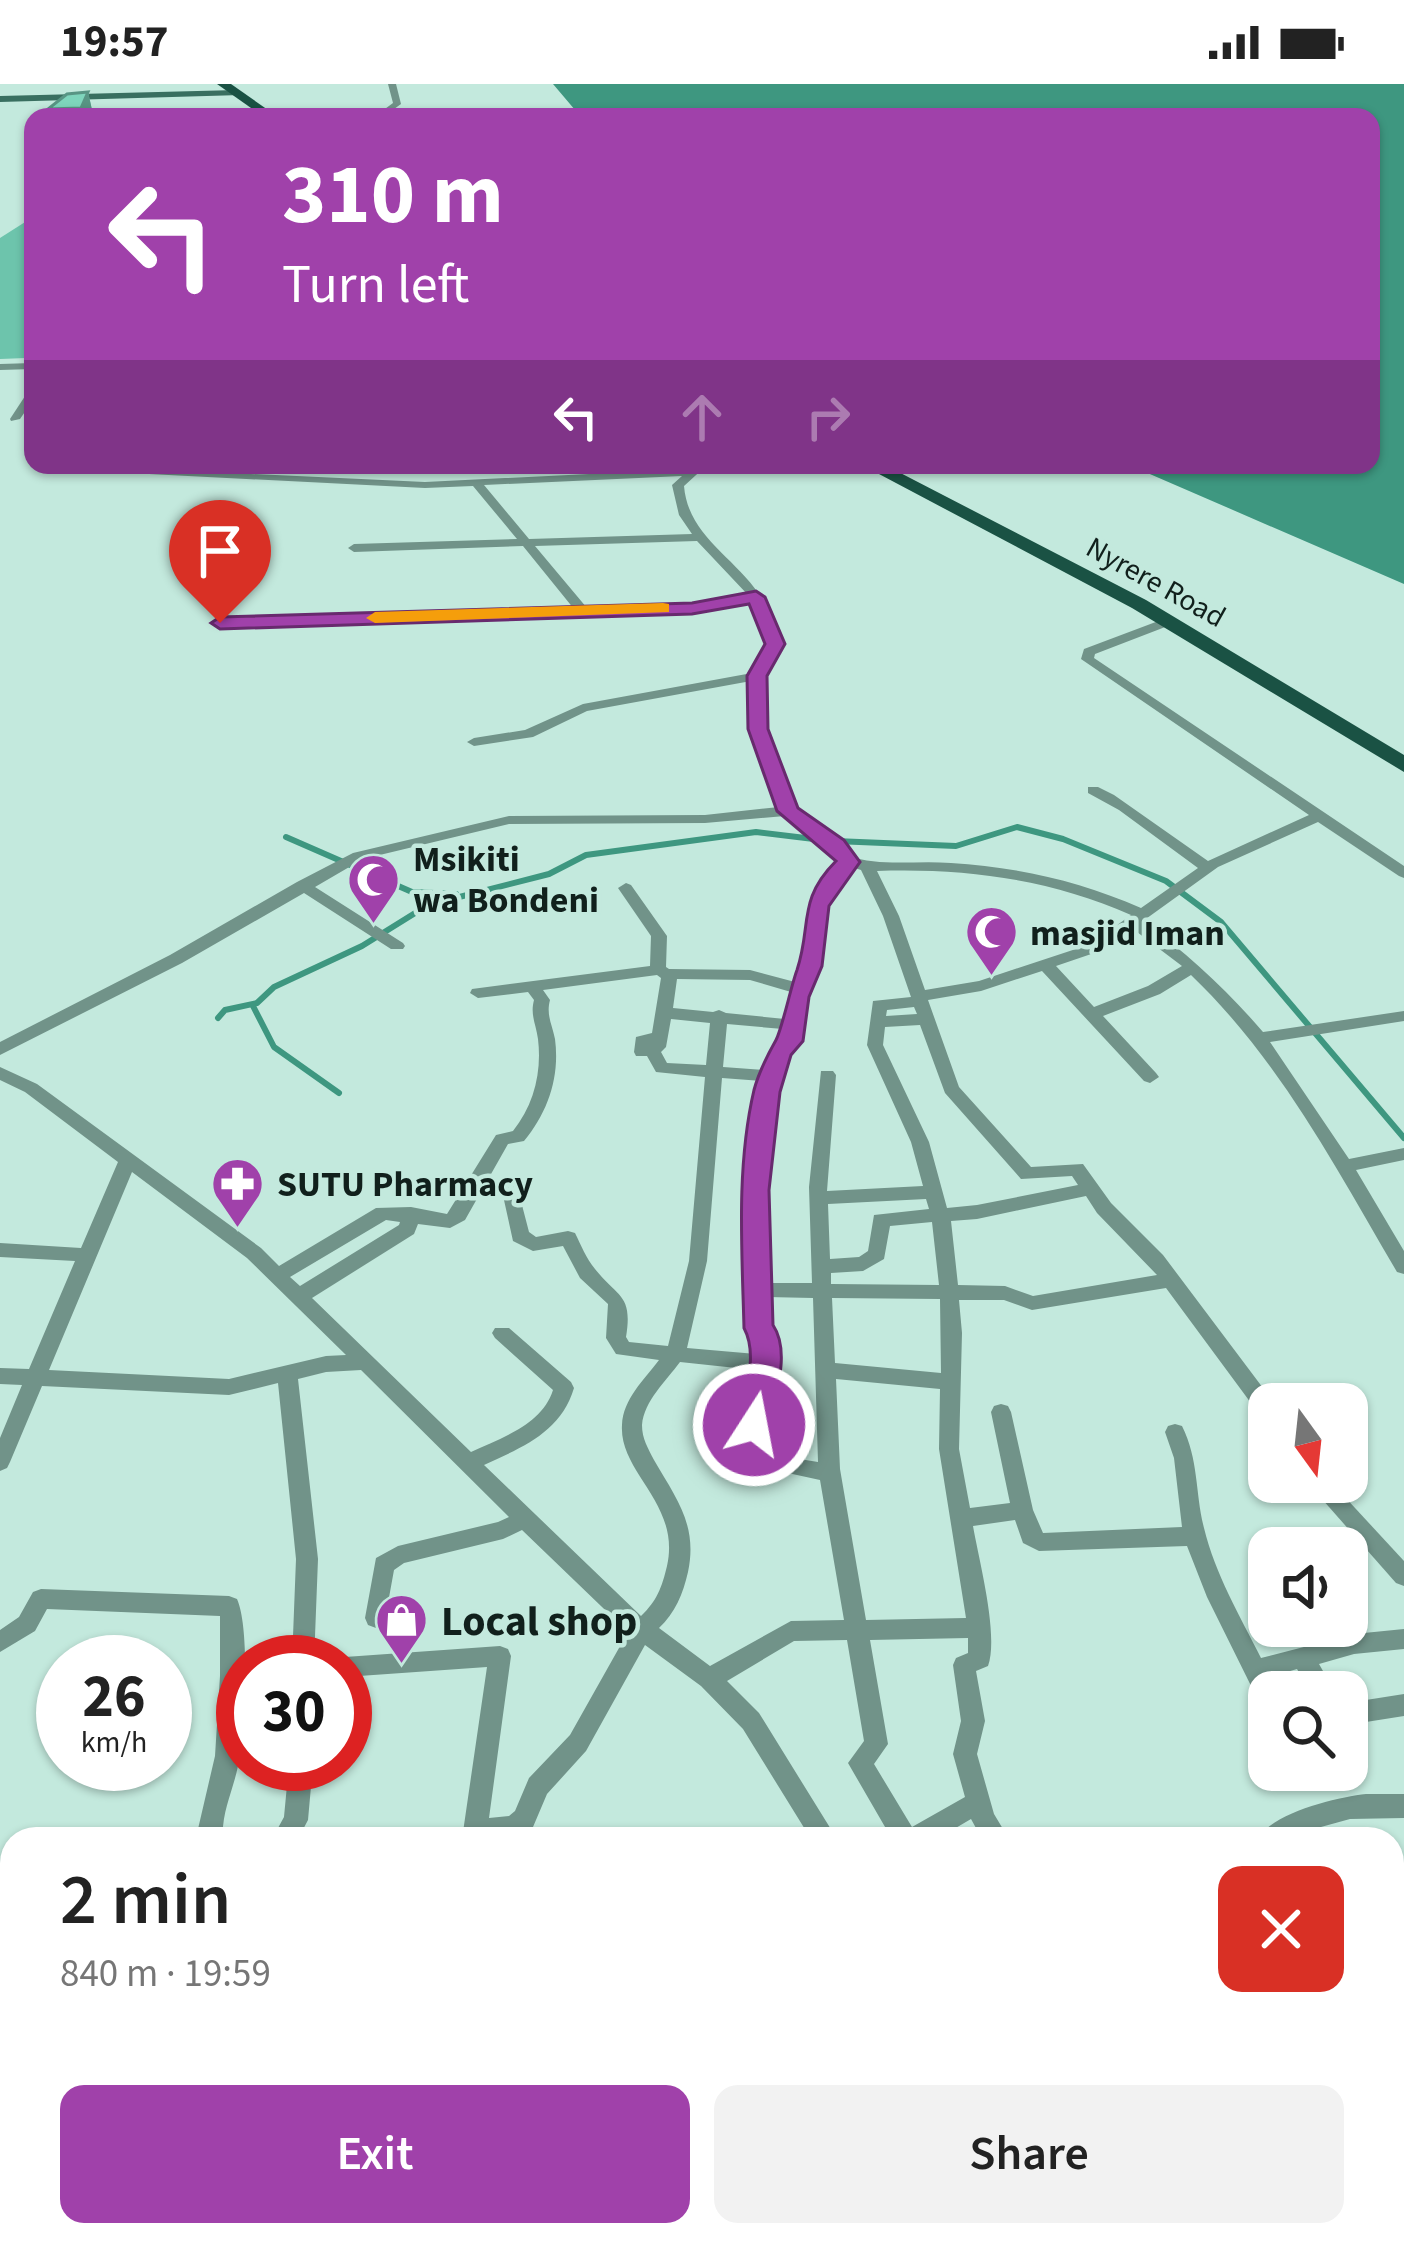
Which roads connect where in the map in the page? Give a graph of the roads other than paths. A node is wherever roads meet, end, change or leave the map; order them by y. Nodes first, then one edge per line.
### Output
1 (220, 91) edge
2 (0, 99) edge
3 (246, 108) edge
4 (254, 108) edge
5 (24, 406) edge
6 (15, 419) dead end
7 (257, 474) edge
8 (617, 474) edge
9 (691, 474) edge
10 (888, 474) edge
11 (903, 474) edge
12 (476, 483) junction
13 (702, 537) junction
14 (524, 542) junction
15 (354, 548) dead end
16 (756, 597) junction
17 (583, 611) junction
18 (1169, 621) junction
19 (220, 623) dead end
20 (757, 676) junction
21 (473, 742) dead end
22 (1404, 754) edge
23 (1404, 765) edge
24 (1093, 790) dead end
25 (788, 811) junction
26 (1317, 817) junction
27 (848, 862) junction
28 (1208, 867) junction
29 (867, 868) junction
30 (1404, 873) edge
31 (302, 885) junction
32 (626, 888) dead end
33 (1138, 918) junction
34 (397, 946) dead end
35 (1045, 964) junction
36 (1191, 968) junction
37 (664, 972) junction
38 (533, 988) junction
39 (800, 989) junction
40 (478, 993) dead end
41 (922, 1005) junction
42 (664, 1013) junction
43 (1092, 1013) junction
44 (719, 1015) junction
45 (1404, 1016) edge
46 (794, 1024) junction
47 (1262, 1038) junction
48 (0, 1048) edge
49 (712, 1072) junction
50 (0, 1073) edge
51 (827, 1075) dead end
52 (772, 1076) junction
53 (1150, 1076) dead end
54 (1404, 1154) edge
55 (127, 1162) junction
56 (1346, 1166) junction
57 (1091, 1189) junction
58 (511, 1191) dead end
59 (933, 1192) junction
60 (818, 1198) junction
61 (873, 1198) junction
62 (411, 1214) junction
63 (939, 1215) junction
64 (881, 1220) junction
65 (0, 1250) edge
66 (86, 1255) junction
67 (822, 1266) junction
68 (1404, 1267) edge
69 (277, 1276) junction
70 (1169, 1280) junction
71 (758, 1290) junction
72 (950, 1291) junction
73 (824, 1292) junction
74 (298, 1297) junction
75 (502, 1333) dead end
76 (676, 1353) junction
77 (364, 1362) junction
78 (766, 1363) junction
79 (827, 1370) junction
80 (287, 1374) junction
81 (0, 1376) edge
82 (35, 1377) junction
83 (951, 1382) junction
84 (1248, 1384) edge
85 (1001, 1412) dead end
86 (1175, 1432) dead end
87 (0, 1462) edge
88 (468, 1463) junction
89 (829, 1473) junction
90 (1337, 1503) edge
91 (1022, 1510) junction
92 (962, 1518) junction
93 (524, 1519) junction
94 (1195, 1536) junction
95 (1404, 1576) edge
96 (376, 1618) dead end
97 (855, 1626) junction
98 (979, 1628) junction
99 (642, 1629) junction
100 (304, 1635) edge
101 (1404, 1639) edge
102 (0, 1642) edge
103 (1304, 1658) junction
104 (372, 1665) edge
105 (1256, 1670) joint
106 (1311, 1671) edge
107 (709, 1679) junction
108 (1404, 1705) edge
109 (1368, 1711) edge
110 (299, 1791) edge
111 (978, 1802) junction
112 (1404, 1806) edge
113 (209, 1827) edge
114 (292, 1827) edge
115 (475, 1827) edge
116 (514, 1827) edge
117 (818, 1827) edge
118 (902, 1827) edge
119 (932, 1827) edge
120 (991, 1827) edge
121 (1292, 1827) edge

1 - 2 street
1 - 3 main road
1 - 4 main road
5 - 6 street
7 - 12 street
8 - 12 street
9 - 13 street
10 - 18 main road, Nyrere Road
11 - 22 main road, Nyrere Road
12 - 14 street
13 - 14 street
13 - 16 street
14 - 15 street
14 - 17 street
16 - 17 street
16 - 20 street
17 - 19 street
18 - 23 main road, Nyrere Road
18 - 26 street
20 - 21 street
20 - 25 street
24 - 28 street
25 - 27 street
25 - 31 street
26 - 28 street
26 - 30 street
27 - 29 street
27 - 39 street
28 - 33 street
29 - 33 street
29 - 41 street
31 - 34 street
31 - 48 street
32 - 37 street
33 - 35 street
33 - 36 street
35 - 41 street
35 - 43 street
36 - 43 street
36 - 47 street
37 - 38 street
37 - 39 street
37 - 42 street
38 - 40 street
38 - 62 street
39 - 46 street
41 - 57 street
41 - 59 street
42 - 44 street
42 - 49 street
43 - 53 street
44 - 46 street
44 - 49 street
45 - 47 street
46 - 52 street
47 - 56 street
49 - 52 street
49 - 76 street
50 - 55 street
51 - 60 street
52 - 71 street
54 - 56 street
55 - 66 street
55 - 69 street
56 - 68 street
57 - 63 street
57 - 70 street
58 - 76 street
59 - 61 street
59 - 63 street
60 - 61 street
60 - 67 street
61 - 64 street
62 - 69 street
62 - 74 street
63 - 64 street
63 - 72 street
64 - 67 street
65 - 66 street
66 - 82 street
67 - 73 street
69 - 74 street
70 - 72 street
70 - 84 street
71 - 73 street
71 - 78 street
72 - 73 street
72 - 83 street
73 - 79 street
74 - 77 street
75 - 88 street
76 - 78 street
76 - 99 street
77 - 80 street
77 - 88 street
78 - 89 street
79 - 83 street
79 - 89 street
80 - 82 street
80 - 100 street
81 - 82 street
82 - 87 street
83 - 92 street
85 - 91 street
86 - 94 street
88 - 93 street
89 - 97 street
90 - 95 street
91 - 92 street
91 - 94 street
92 - 98 street
93 - 96 street
93 - 99 street
94 - 105 street
97 - 98 street
97 - 107 street
97 - 118 street
98 - 111 street
99 - 107 street
99 - 116 street
101 - 103 street
102 - 113 street
103 - 105 street
103 - 106 street
104 - 115 street
107 - 117 street
108 - 109 street
110 - 114 street
111 - 119 street
111 - 120 street
112 - 121 street

